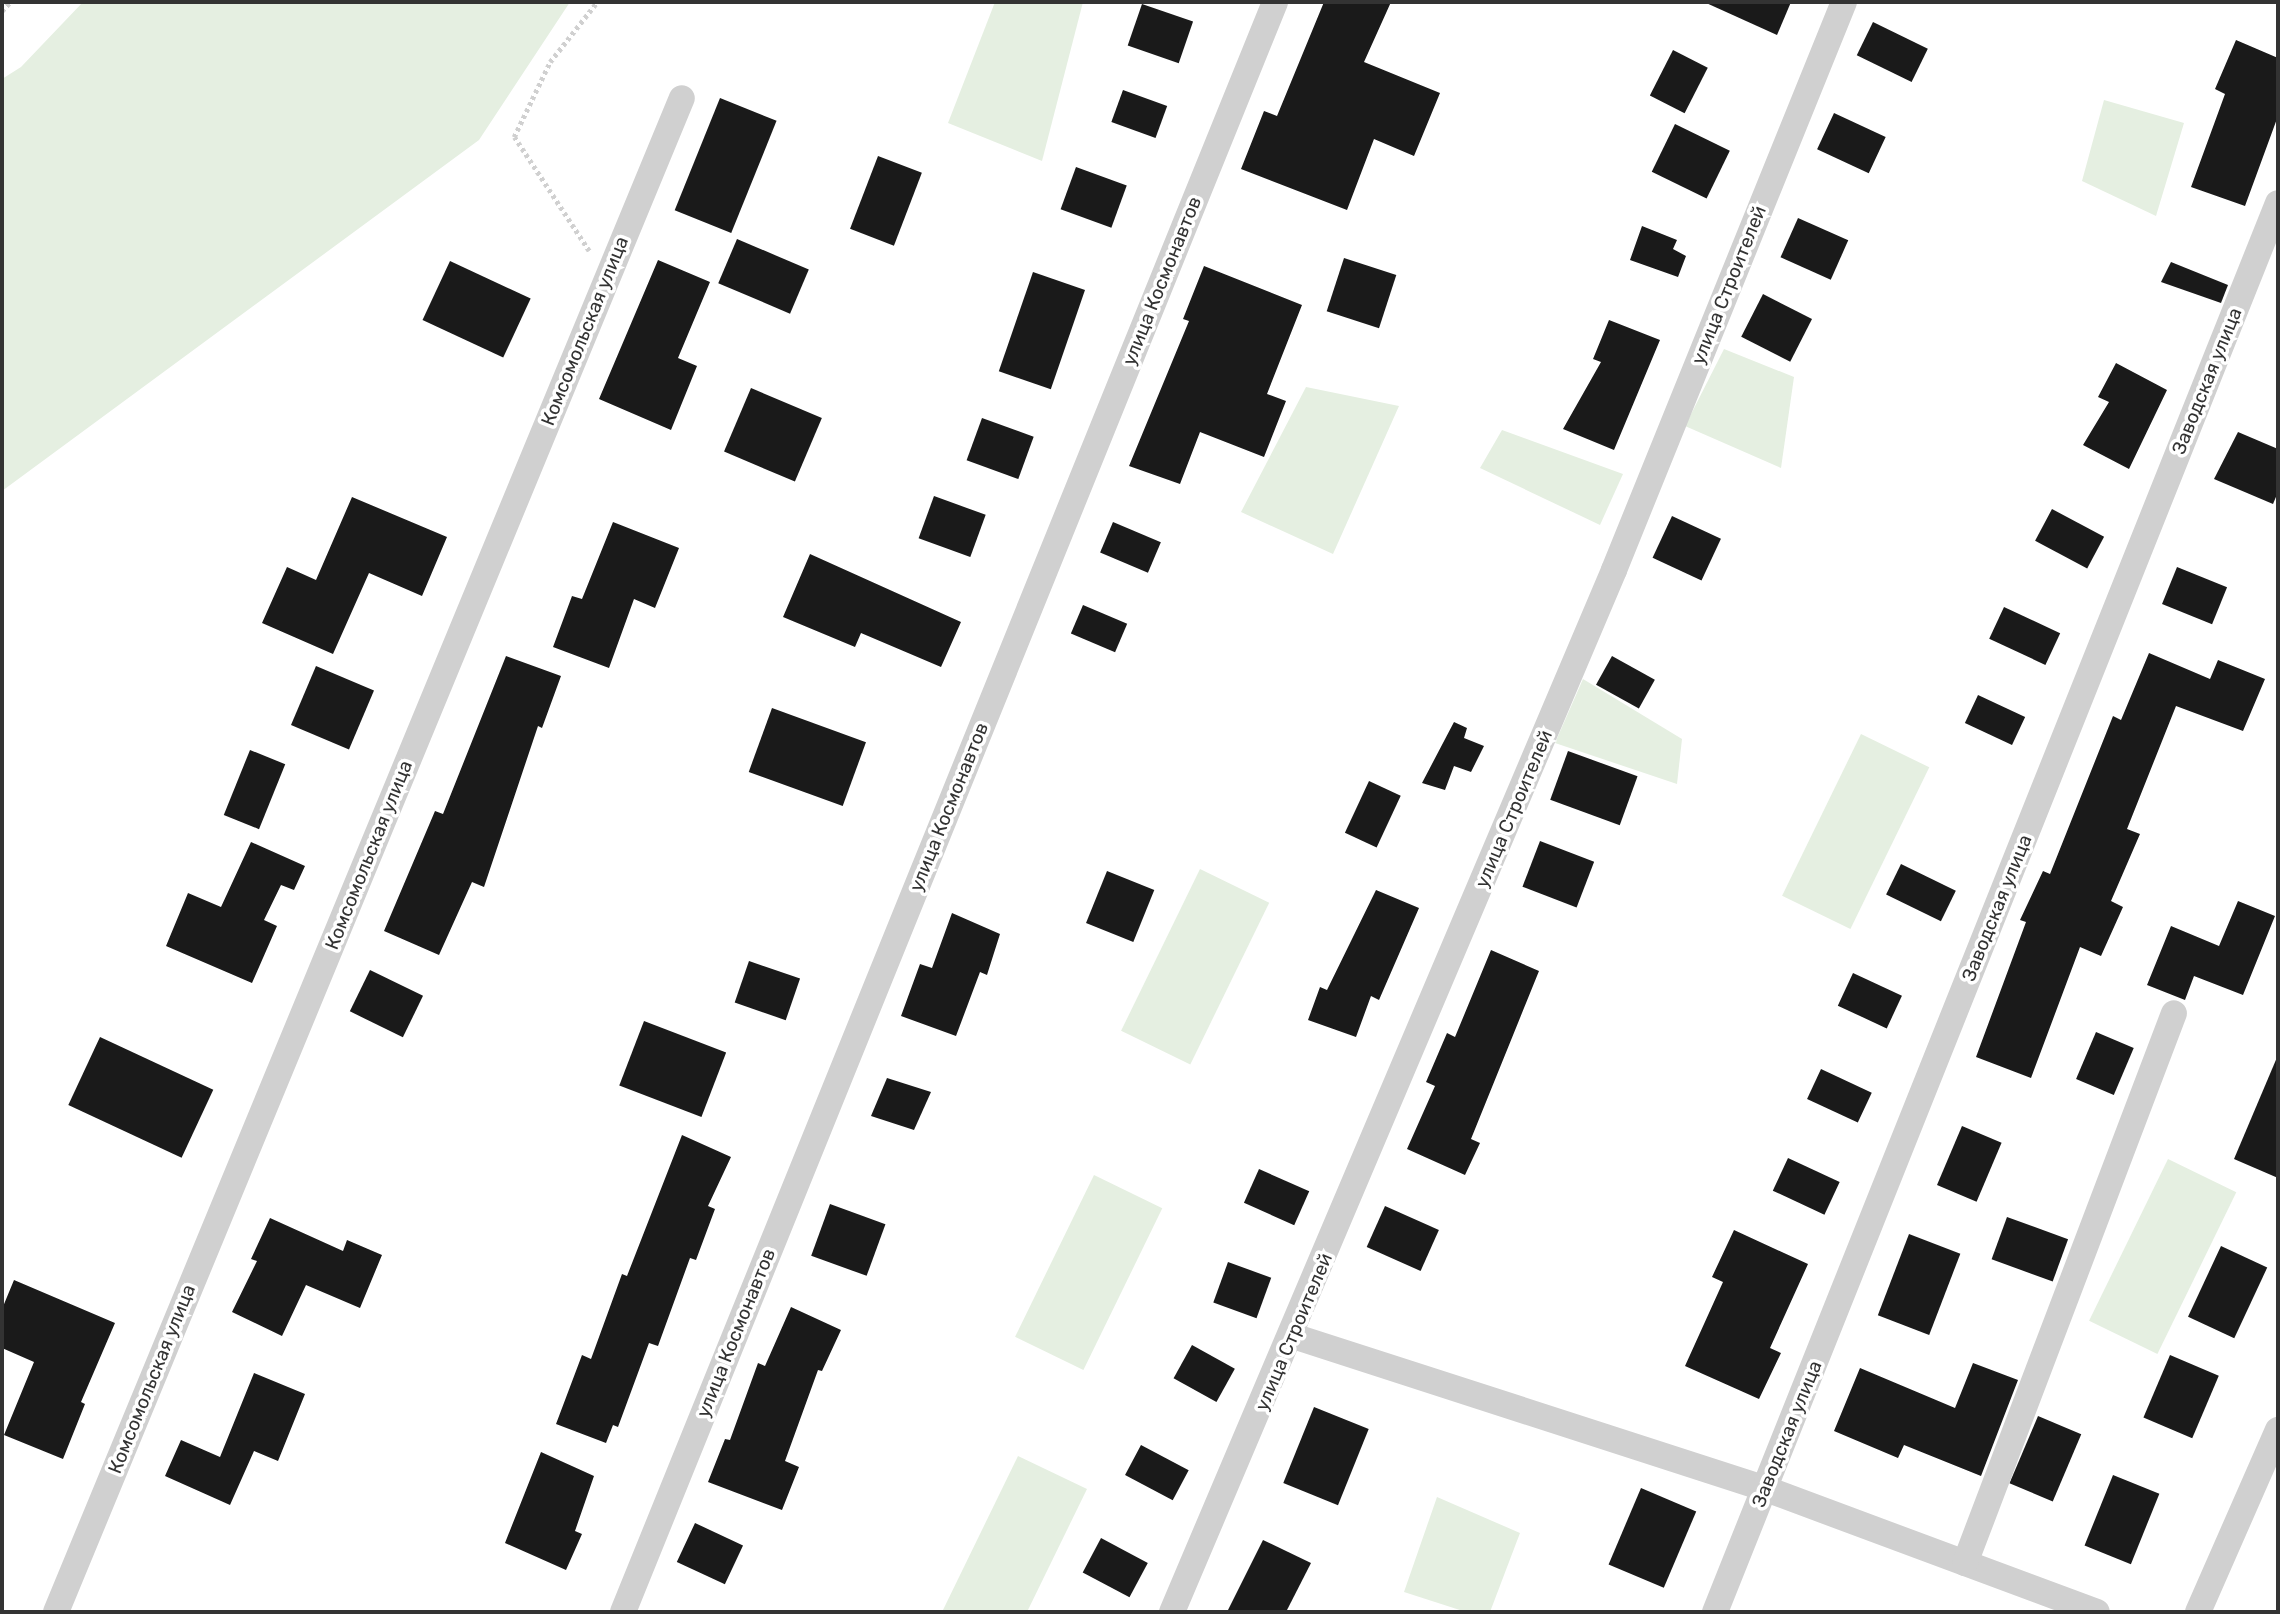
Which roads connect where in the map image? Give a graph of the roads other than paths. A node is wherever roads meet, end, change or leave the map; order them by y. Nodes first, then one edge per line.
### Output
1 (1275, 2) edge
2 (1844, 2) edge
3 (682, 98) dead end
4 (2278, 203) edge
5 (2174, 1013) dead end
6 (1293, 1336) junction
7 (2278, 1430) edge
8 (1766, 1489) junction
9 (1965, 1563) junction
10 (56, 1612) edge
11 (623, 1612) edge
12 (1172, 1612) edge
13 (1715, 1612) edge
14 (2097, 1612) edge
15 (2198, 1612) edge

1 - 11 street, улица Космонавтов
2 - 6 street, улица Строителей
3 - 10 street, Комсомольская улица
4 - 8 street, Заводская улица
5 - 9 street
6 - 8 street
6 - 12 street, улица Строителей
7 - 15 street
8 - 9 street
8 - 13 street, Заводская улица
9 - 14 street

